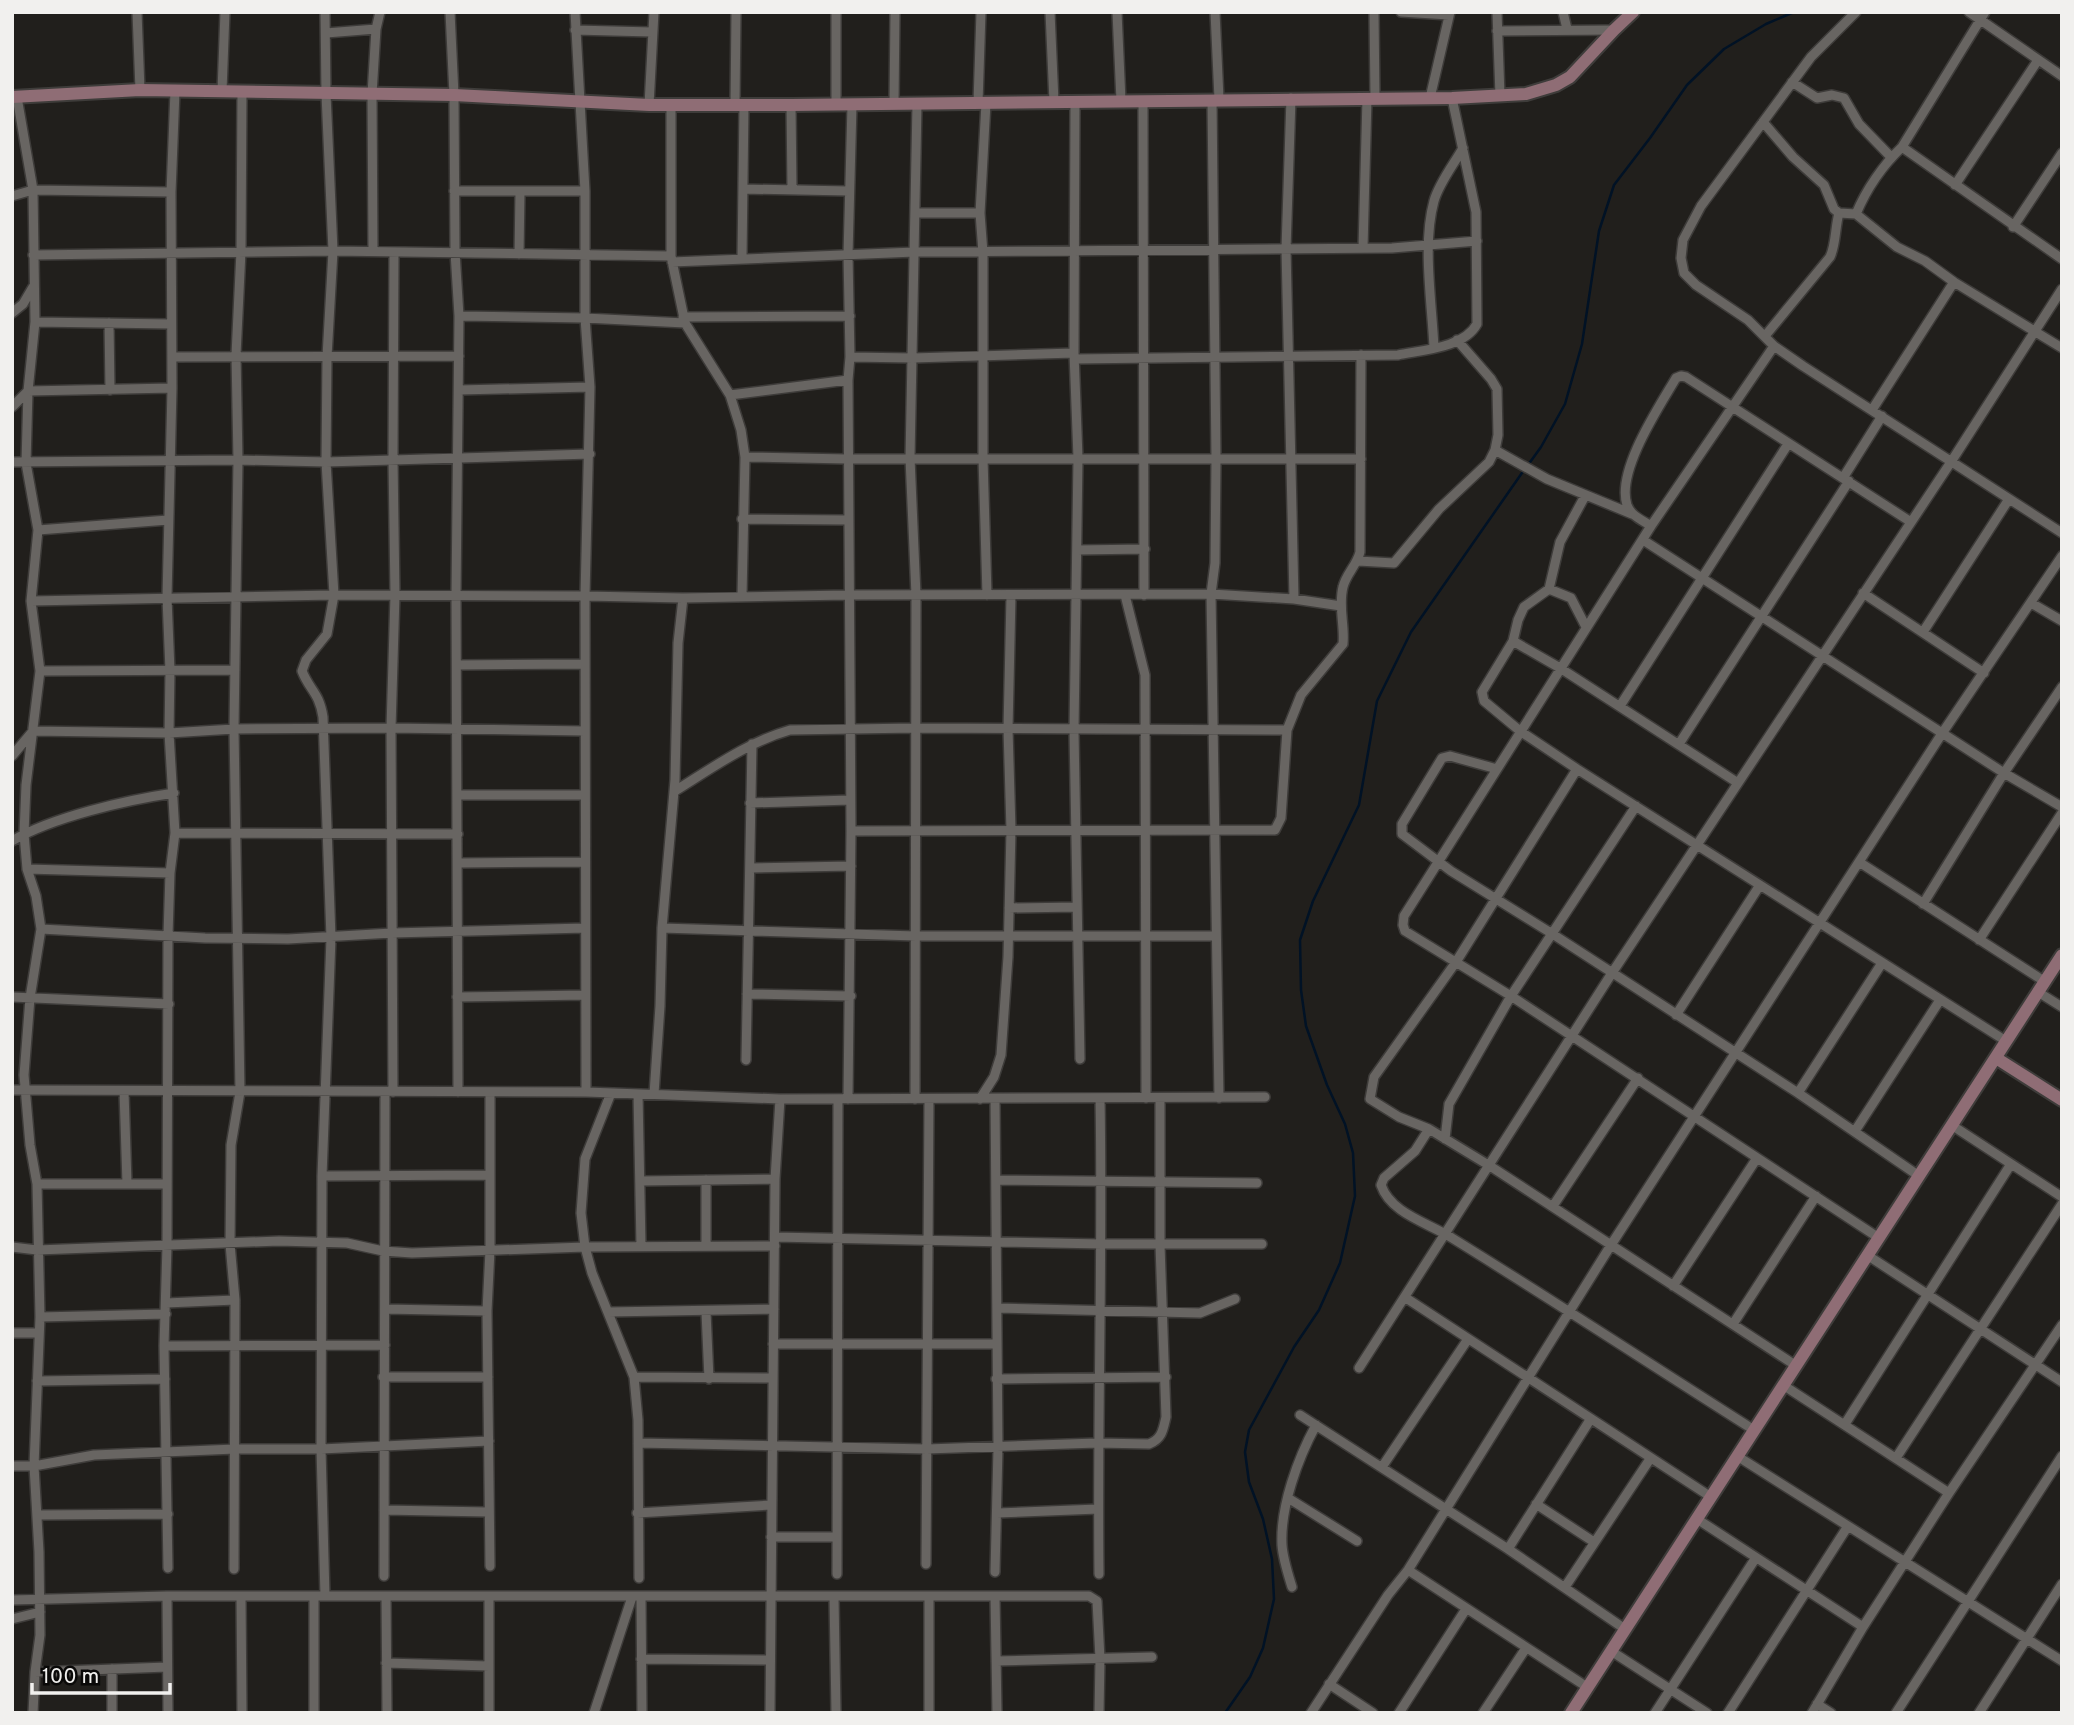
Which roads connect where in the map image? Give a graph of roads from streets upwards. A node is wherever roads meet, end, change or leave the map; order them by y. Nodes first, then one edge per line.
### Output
1 (137, 12) edge
2 (225, 12) edge
3 (326, 12) edge
4 (380, 12) edge
5 (450, 12) edge
6 (575, 12) edge
7 (654, 12) edge
8 (736, 12) edge
9 (836, 12) edge
10 (895, 12) edge
11 (981, 12) edge
12 (1050, 12) edge
13 (1117, 12) edge
14 (1216, 12) edge
15 (1374, 12) edge
16 (1401, 12) edge
17 (1497, 12) edge
18 (1563, 12) edge
19 (1633, 12) edge
20 (1856, 12) edge
21 (1969, 12) edge
22 (1449, 13) edge
23 (1982, 16) edge
24 (376, 29) junction
25 (1567, 29) junction
26 (575, 30) junction
27 (1614, 30) junction
28 (1497, 31) junction
29 (652, 32) junction
30 (326, 33) junction
31 (2038, 60) junction
32 (2062, 76) edge
33 (1792, 82) junction
34 (140, 90) junction
35 (175, 91) junction
36 (222, 91) junction
37 (243, 91) junction
38 (326, 94) junction
39 (372, 94) junction
40 (454, 95) junction
41 (1500, 96) junction
42 (14, 97) edge
43 (1291, 98) junction
44 (1371, 98) junction
45 (1430, 98) junction
46 (1452, 98) junction
47 (1215, 99) junction
48 (1121, 101) junction
49 (1143, 101) junction
50 (1054, 102) junction
51 (1075, 102) junction
52 (580, 103) junction
53 (982, 103) junction
54 (894, 104) junction
55 (917, 104) junction
56 (649, 105) junction
57 (671, 105) junction
58 (740, 105) junction
59 (792, 105) junction
60 (836, 105) junction
61 (852, 105) junction
62 (1763, 122) junction
63 (1902, 147) junction
64 (1463, 148) junction
65 (2062, 153) edge
66 (1891, 157) junction
67 (1955, 185) junction
68 (743, 189) junction
69 (792, 189) junction
70 (33, 190) junction
71 (454, 191) junction
72 (520, 191) junction
73 (584, 191) junction
74 (849, 191) junction
75 (171, 192) junction
76 (12, 196) edge
77 (916, 213) junction
78 (981, 213) junction
79 (1839, 214) junction
80 (1856, 214) junction
81 (2013, 227) junction
82 (1478, 241) junction
83 (1429, 245) junction
84 (1286, 248) junction
85 (1363, 248) junction
86 (1212, 249) junction
87 (1144, 250) junction
88 (241, 251) junction
89 (333, 251) junction
90 (373, 251) junction
91 (1075, 251) junction
92 (394, 252) junction
93 (454, 252) junction
94 (915, 252) junction
95 (983, 253) junction
96 (170, 254) junction
97 (519, 254) junction
98 (33, 255) junction
99 (848, 255) junction
100 (585, 256) junction
101 (742, 258) junction
102 (671, 259) junction
103 (2062, 259) edge
104 (1954, 282) junction
105 (34, 285) junction
106 (2062, 289) edge
107 (12, 313) edge
108 (460, 316) junction
109 (850, 316) junction
110 (585, 318) junction
111 (684, 320) junction
112 (35, 322) junction
113 (109, 323) junction
114 (171, 324) junction
115 (2035, 331) junction
116 (1765, 336) junction
117 (1457, 340) junction
118 (1774, 346) junction
119 (1434, 348) junction
120 (2062, 348) edge
121 (236, 355) junction
122 (394, 355) junction
123 (984, 355) junction
124 (1216, 355) junction
125 (1361, 355) junction
126 (459, 356) junction
127 (1074, 356) junction
128 (1290, 356) junction
129 (172, 357) junction
130 (327, 357) junction
131 (850, 357) junction
132 (913, 358) junction
133 (1144, 358) junction
134 (848, 380) junction
135 (590, 387) junction
136 (172, 388) junction
137 (110, 390) junction
138 (459, 390) junction
139 (28, 391) junction
140 (730, 394) junction
141 (12, 407) edge
142 (1731, 407) junction
143 (1872, 410) junction
144 (1882, 416) junction
145 (1788, 444) junction
146 (1494, 450) junction
147 (590, 454) junction
148 (745, 457) junction
149 (1144, 457) junction
150 (459, 458) junction
151 (910, 458) junction
152 (983, 458) junction
153 (1078, 458) junction
154 (1292, 458) junction
155 (393, 459) junction
156 (847, 459) junction
157 (1216, 459) junction
158 (1361, 459) junction
159 (170, 460) junction
160 (238, 460) junction
161 (326, 461) junction
162 (12, 462) edge
163 (1951, 462) junction
164 (26, 463) junction
165 (1846, 480) junction
166 (1585, 495) junction
167 (2009, 499) junction
168 (1632, 514) junction
169 (742, 519) junction
170 (168, 520) junction
171 (847, 520) junction
172 (1911, 522) junction
173 (1651, 526) junction
174 (38, 530) junction
175 (2062, 533) edge
176 (1643, 540) junction
177 (1145, 549) junction
178 (1077, 550) junction
179 (2062, 556) edge
180 (1358, 561) junction
181 (1702, 578) junction
182 (1549, 589) junction
183 (1863, 593) junction
184 (916, 594) junction
185 (1211, 594) junction
186 (334, 595) junction
187 (395, 595) junction
188 (456, 595) junction
189 (848, 595) junction
190 (987, 595) junction
191 (1076, 595) junction
192 (1125, 595) junction
193 (1144, 595) junction
194 (585, 596) junction
195 (741, 596) junction
196 (1011, 596) junction
197 (236, 597) junction
198 (167, 598) junction
199 (683, 598) junction
200 (1294, 598) junction
201 (31, 601) junction
202 (2031, 603) junction
203 (1340, 606) junction
204 (1762, 616) junction
205 (2062, 621) edge
206 (1586, 627) junction
207 (1923, 632) junction
208 (1513, 641) junction
209 (1823, 655) junction
210 (585, 664) junction
211 (457, 665) junction
212 (1560, 668) junction
213 (235, 670) junction
214 (40, 671) junction
215 (170, 671) junction
216 (1984, 673) junction
217 (2062, 687) edge
218 (1620, 706) junction
219 (391, 728) junction
220 (915, 728) junction
221 (234, 729) junction
222 (324, 729) junction
223 (458, 729) junction
224 (849, 729) junction
225 (1008, 729) junction
226 (1144, 730) junction
227 (1213, 730) junction
228 (1287, 730) junction
229 (33, 731) junction
230 (585, 731) junction
231 (1074, 731) junction
232 (1520, 731) junction
233 (1943, 732) junction
234 (169, 733) junction
235 (752, 744) junction
236 (1679, 744) junction
237 (12, 756) edge
238 (1497, 769) junction
239 (1577, 769) junction
240 (2004, 773) junction
241 (1738, 783) junction
242 (675, 791) junction
243 (174, 793) junction
244 (458, 795) junction
245 (585, 795) junction
246 (850, 800) junction
247 (750, 803) junction
248 (1636, 806) junction
249 (2062, 807) edge
250 (2062, 813) edge
251 (1215, 828) junction
252 (1076, 829) junction
253 (1147, 829) junction
254 (1011, 830) junction
255 (851, 831) junction
256 (916, 832) junction
257 (175, 833) junction
258 (24, 834) junction
259 (237, 834) junction
260 (458, 834) junction
261 (327, 835) junction
262 (391, 835) junction
263 (12, 841) edge
264 (1697, 845) junction
265 (585, 862) junction
266 (1440, 862) junction
267 (1859, 862) junction
268 (458, 863) junction
269 (851, 866) junction
270 (750, 868) junction
271 (27, 869) junction
272 (170, 873) junction
273 (1760, 885) junction
274 (1495, 899) junction
275 (1923, 904) junction
276 (1077, 907) junction
277 (1009, 908) junction
278 (1820, 923) junction
279 (585, 928) junction
280 (662, 928) junction
281 (41, 929) junction
282 (457, 930) junction
283 (749, 930) junction
284 (392, 933) junction
285 (1551, 933) junction
286 (851, 934) junction
287 (168, 935) junction
288 (916, 936) junction
289 (1009, 936) junction
290 (1216, 936) junction
291 (1078, 937) junction
292 (1145, 937) junction
293 (238, 938) junction
294 (331, 938) junction
295 (1979, 940) junction
296 (2062, 956) edge
297 (1456, 962) junction
298 (1882, 963) junction
299 (1612, 973) junction
300 (2041, 987) junction
301 (747, 994) junction
302 (585, 995) junction
303 (851, 996) junction
304 (1511, 996) junction
305 (12, 997) edge
306 (457, 997) junction
307 (30, 998) junction
308 (1941, 1000) junction
309 (169, 1004) junction
310 (2062, 1007) edge
311 (1676, 1015) junction
312 (1573, 1036) junction
313 (2006, 1041) junction
314 (1737, 1053) junction
315 (1996, 1058) junction
316 (1080, 1059) dead end
317 (746, 1060) dead end
318 (1637, 1078) junction
319 (12, 1090) edge
320 (24, 1090) junction
321 (124, 1091) junction
322 (168, 1091) junction
323 (240, 1092) junction
324 (389, 1092) junction
325 (458, 1092) junction
326 (490, 1092) junction
327 (586, 1092) junction
328 (325, 1093) junction
329 (611, 1093) junction
330 (1798, 1093) junction
331 (638, 1094) junction
332 (654, 1094) junction
333 (1265, 1097) dead end
334 (1100, 1098) junction
335 (1146, 1098) junction
336 (1160, 1098) junction
337 (1219, 1098) junction
338 (780, 1099) junction
339 (843, 1099) junction
340 (915, 1099) junction
341 (929, 1099) junction
342 (980, 1099) junction
343 (996, 1099) junction
344 (2062, 1100) edge
345 (1696, 1117) junction
346 (1953, 1126) junction
347 (1429, 1129) junction
348 (1855, 1131) junction
349 (1445, 1139) junction
350 (1757, 1157) junction
351 (2011, 1164) junction
352 (1490, 1166) junction
353 (384, 1175) junction
354 (488, 1175) junction
355 (322, 1176) junction
356 (1919, 1176) junction
357 (775, 1179) junction
358 (706, 1180) junction
359 (996, 1180) junction
360 (1101, 1180) junction
361 (640, 1181) junction
362 (1160, 1181) junction
363 (1257, 1182) dead end
364 (37, 1184) junction
365 (127, 1184) junction
366 (167, 1185) junction
367 (1816, 1196) junction
368 (2062, 1197) edge
369 (2062, 1204) edge
370 (1553, 1206) junction
371 (1445, 1234) junction
372 (1879, 1238) junction
373 (839, 1239) junction
374 (929, 1240) junction
375 (321, 1241) junction
376 (775, 1241) junction
377 (997, 1242) junction
378 (230, 1244) junction
379 (1102, 1244) junction
380 (1262, 1244) dead end
381 (1160, 1245) junction
382 (1611, 1245) junction
383 (167, 1246) junction
384 (641, 1246) junction
385 (706, 1246) junction
386 (12, 1247) edge
387 (584, 1247) junction
388 (37, 1250) junction
389 (490, 1250) junction
390 (383, 1251) junction
391 (1867, 1255) junction
392 (1673, 1286) junction
393 (1926, 1294) junction
394 (1405, 1298) junction
395 (1236, 1299) dead end
396 (235, 1300) junction
397 (166, 1303) junction
398 (997, 1308) junction
399 (385, 1309) junction
400 (774, 1309) junction
401 (487, 1311) junction
402 (1102, 1311) junction
403 (1162, 1311) junction
404 (608, 1312) junction
405 (706, 1312) junction
406 (1570, 1312) junction
407 (166, 1314) junction
408 (40, 1317) junction
409 (1733, 1324) junction
410 (2062, 1325) edge
411 (1981, 1328) junction
412 (12, 1333) edge
413 (39, 1333) junction
414 (1468, 1339) junction
415 (837, 1343) junction
416 (773, 1344) junction
417 (928, 1344) junction
418 (996, 1344) junction
419 (321, 1345) junction
420 (385, 1345) junction
421 (164, 1346) junction
422 (234, 1346) junction
423 (2035, 1364) junction
424 (1795, 1365) junction
425 (1359, 1368) dead end
426 (383, 1377) junction
427 (488, 1377) junction
428 (634, 1377) junction
429 (1100, 1377) junction
430 (1166, 1377) junction
431 (773, 1378) junction
432 (165, 1379) junction
433 (709, 1379) junction
434 (996, 1379) junction
435 (1528, 1379) junction
436 (37, 1381) junction
437 (2062, 1382) edge
438 (1783, 1385) junction
439 (1300, 1415) dead end
440 (1590, 1420) junction
441 (1845, 1424) junction
442 (1316, 1425) junction
443 (1754, 1430) junction
444 (489, 1441) junction
445 (638, 1443) junction
446 (1097, 1443) junction
447 (384, 1444) junction
448 (772, 1446) junction
449 (837, 1446) junction
450 (998, 1448) junction
451 (235, 1449) junction
452 (321, 1449) junction
453 (927, 1450) junction
454 (166, 1453) junction
455 (1737, 1456) junction
456 (2062, 1456) edge
457 (1896, 1458) junction
458 (1650, 1459) junction
459 (12, 1466) edge
460 (34, 1466) junction
461 (1382, 1467) junction
462 (1949, 1493) junction
463 (1711, 1497) junction
464 (1288, 1498) junction
465 (1536, 1504) junction
466 (771, 1505) junction
467 (1098, 1509) junction
468 (384, 1510) junction
469 (1447, 1510) junction
470 (488, 1512) junction
471 (637, 1513) junction
472 (996, 1513) junction
473 (168, 1514) junction
474 (38, 1516) junction
475 (1697, 1519) junction
476 (1848, 1526) junction
477 (771, 1537) junction
478 (836, 1537) junction
479 (1357, 1541) dead end
480 (1594, 1542) junction
481 (1508, 1549) junction
482 (1755, 1559) junction
483 (1905, 1562) junction
484 (926, 1564) dead end
485 (490, 1566) dead end
486 (167, 1569) dead end
487 (234, 1569) dead end
488 (1408, 1570) junction
489 (995, 1572) dead end
490 (837, 1574) dead end
491 (1098, 1574) dead end
492 (384, 1576) dead end
493 (639, 1578) dead end
494 (2062, 1584) edge
495 (1292, 1587) dead end
496 (1565, 1587) junction
497 (1806, 1591) junction
498 (167, 1596) junction
499 (240, 1596) junction
500 (320, 1596) junction
501 (386, 1596) junction
502 (489, 1596) junction
503 (637, 1597) junction
504 (770, 1597) junction
505 (834, 1597) junction
506 (929, 1597) junction
507 (995, 1597) junction
508 (12, 1600) edge
509 (1968, 1600) junction
510 (41, 1601) junction
511 (1466, 1609) junction
512 (40, 1612) junction
513 (12, 1619) edge
514 (1863, 1628) junction
515 (1625, 1629) junction
516 (2026, 1638) junction
517 (1526, 1648) junction
518 (1611, 1651) junction
519 (1152, 1657) dead end
520 (1100, 1659) junction
521 (641, 1660) junction
522 (769, 1660) junction
523 (996, 1661) junction
524 (2062, 1661) edge
525 (386, 1662) junction
526 (489, 1666) junction
527 (167, 1667) junction
528 (112, 1669) junction
529 (35, 1672) junction
530 (1329, 1684) junction
531 (1587, 1687) junction
532 (1670, 1689) junction
533 (1815, 1709) edge
534 (1983, 1711) edge
535 (33, 1713) edge
536 (112, 1713) edge
537 (167, 1713) edge
538 (242, 1713) edge
539 (314, 1713) edge
540 (387, 1713) edge
541 (489, 1713) edge
542 (594, 1713) edge
543 (642, 1713) edge
544 (770, 1713) edge
545 (836, 1713) edge
546 (929, 1713) edge
547 (997, 1713) edge
548 (1099, 1713) edge
549 (1311, 1713) edge
550 (1373, 1713) edge
551 (1399, 1713) edge
552 (1483, 1713) edge
553 (1571, 1713) edge
554 (1654, 1713) edge
555 (1707, 1713) edge
556 (1728, 1713) edge
557 (1831, 1713) edge
558 (1896, 1713) edge

1 - 34 street
2 - 36 street
3 - 30 street
4 - 24 street
5 - 40 street
6 - 26 street
7 - 29 street
8 - 58 street
9 - 60 street
10 - 54 street
11 - 53 street
12 - 50 street
13 - 48 street
14 - 47 street
15 - 44 street
16 - 22 street
17 - 28 street
18 - 25 street
19 - 27 street
20 - 33 street
21 - 23 street
22 - 45 street
23 - 31 street
23 - 63 street
24 - 30 street
24 - 39 street
25 - 27 street
25 - 28 street
26 - 29 street
26 - 52 street
27 - 41 street
28 - 41 street
29 - 56 street
30 - 38 street
31 - 32 street
31 - 67 street
33 - 62 street
33 - 66 street
34 - 35 street
34 - 42 street
35 - 36 street
35 - 75 street
36 - 37 street
37 - 38 street
37 - 88 street
38 - 39 street
38 - 89 street
39 - 40 street
39 - 90 street
40 - 52 street
40 - 71 street
41 - 46 street
42 - 70 street
43 - 44 street
43 - 47 street
43 - 84 street
44 - 45 street
44 - 85 street
45 - 46 street
46 - 64 street
47 - 49 street
47 - 86 street
48 - 49 street
48 - 51 street
49 - 87 street
50 - 51 street
50 - 53 street
51 - 91 street
52 - 56 street
52 - 73 street
53 - 55 street
53 - 78 street
54 - 55 street
54 - 61 street
55 - 77 street
56 - 57 street
57 - 58 street
57 - 102 street
58 - 59 street
58 - 68 street
59 - 60 street
59 - 69 street
60 - 61 street
61 - 74 street
62 - 79 street
62 - 116 street
63 - 66 street
63 - 67 street
64 - 82 street
64 - 83 street
65 - 81 street
66 - 80 street
67 - 81 street
68 - 69 street
68 - 101 street
69 - 74 street
70 - 75 street
70 - 76 street
70 - 98 street
71 - 72 street
71 - 93 street
72 - 73 street
72 - 97 street
73 - 100 street
74 - 99 street
75 - 96 street
77 - 78 street
77 - 94 street
78 - 95 street
79 - 80 street
79 - 116 street
80 - 104 street
81 - 103 street
82 - 83 street
82 - 117 street
83 - 85 street
83 - 119 street
84 - 85 street
84 - 86 street
84 - 128 street
86 - 87 street
86 - 124 street
87 - 91 street
87 - 133 street
88 - 89 street
88 - 96 street
88 - 121 street
89 - 90 street
89 - 130 street
90 - 92 street
91 - 95 street
91 - 127 street
92 - 93 street
92 - 122 street
93 - 97 street
93 - 108 street
94 - 95 street
94 - 99 street
94 - 132 street
95 - 123 street
96 - 98 street
96 - 114 street
97 - 100 street
98 - 105 street
99 - 101 street
99 - 109 street
100 - 102 street
100 - 110 street
101 - 102 street
102 - 111 street
104 - 115 street
104 - 143 street
105 - 107 street
105 - 112 street
106 - 115 street
108 - 110 street
108 - 126 street
109 - 111 street
109 - 131 street
110 - 111 street
110 - 135 street
111 - 140 street
112 - 113 street
112 - 139 street
113 - 114 street
113 - 137 street
114 - 129 street
115 - 120 street
115 - 163 street
116 - 118 street
117 - 119 street
117 - 146 street
118 - 142 street
118 - 143 street
119 - 125 street
121 - 129 street
121 - 130 street
121 - 160 street
122 - 126 street
122 - 130 street
122 - 155 street
123 - 127 street
123 - 132 street
123 - 152 street
124 - 128 street
124 - 133 street
124 - 157 street
125 - 128 street
125 - 158 street
126 - 138 street
127 - 133 street
127 - 153 street
128 - 154 street
129 - 136 street
130 - 161 street
131 - 132 street
131 - 134 street
132 - 151 street
133 - 149 street
134 - 140 street
134 - 156 street
135 - 138 street
135 - 147 street
136 - 137 street
136 - 159 street
137 - 139 street
138 - 150 street
139 - 141 street
139 - 164 street
140 - 148 street
142 - 145 street
142 - 168 street
142 - 173 street
143 - 144 street
144 - 163 street
144 - 165 street
145 - 165 street
145 - 181 street
146 - 166 street
146 - 180 street
147 - 150 street
147 - 194 street
148 - 156 street
148 - 169 street
149 - 153 street
149 - 157 street
149 - 177 street
150 - 155 street
150 - 188 street
151 - 152 street
151 - 156 street
151 - 184 street
152 - 153 street
152 - 190 street
153 - 178 street
154 - 157 street
154 - 158 street
154 - 200 street
155 - 161 street
155 - 187 street
156 - 171 street
157 - 185 street
158 - 180 street
159 - 160 street
159 - 164 street
159 - 170 street
160 - 161 street
160 - 197 street
161 - 186 street
162 - 164 street
163 - 167 street
163 - 172 street
164 - 174 street
165 - 172 street
165 - 204 street
166 - 168 street
166 - 182 street
167 - 175 street
167 - 207 street
168 - 173 street
169 - 171 street
169 - 195 street
170 - 174 street
170 - 198 street
171 - 189 street
172 - 183 street
173 - 176 street
174 - 201 street
176 - 181 street
176 - 206 street
177 - 178 street
177 - 193 street
178 - 191 street
179 - 202 street
180 - 203 street
181 - 204 street
181 - 218 street
182 - 206 street
182 - 208 street
183 - 207 street
183 - 209 street
184 - 189 street
184 - 190 street
184 - 220 street
185 - 193 street
185 - 200 street
185 - 227 street
186 - 187 street
186 - 197 street
186 - 222 street
187 - 188 street
187 - 219 street
188 - 194 street
188 - 211 street
189 - 195 street
189 - 224 street
190 - 196 street
191 - 192 street
191 - 196 street
191 - 231 street
192 - 193 street
192 - 226 street
194 - 199 street
194 - 210 street
195 - 199 street
196 - 225 street
197 - 198 street
197 - 213 street
198 - 201 street
198 - 215 street
199 - 242 street
200 - 203 street
201 - 214 street
202 - 205 street
202 - 216 street
203 - 228 street
204 - 209 street
204 - 236 street
206 - 212 street
207 - 216 street
208 - 212 street
208 - 232 street
209 - 233 street
209 - 241 street
210 - 211 street
210 - 230 street
211 - 223 street
212 - 218 street
212 - 232 street
213 - 215 street
213 - 221 street
214 - 215 street
214 - 229 street
215 - 234 street
216 - 233 street
217 - 240 street
218 - 236 street
219 - 222 street
219 - 223 street
219 - 262 street
220 - 224 street
220 - 225 street
220 - 256 street
221 - 222 street
221 - 234 street
221 - 259 street
222 - 261 street
223 - 230 street
223 - 244 street
224 - 235 street
224 - 246 street
225 - 231 street
225 - 254 street
226 - 227 street
226 - 231 street
226 - 253 street
227 - 228 street
227 - 251 street
228 - 251 street
229 - 234 street
229 - 237 street
229 - 258 street
230 - 245 street
231 - 252 street
232 - 238 street
232 - 239 street
233 - 240 street
233 - 267 street
234 - 243 street
235 - 242 street
235 - 247 street
236 - 241 street
238 - 266 street
238 - 266 street
239 - 248 street
239 - 274 street
240 - 249 street
240 - 275 street
241 - 264 street
242 - 280 street
243 - 257 street
243 - 258 street
244 - 245 street
244 - 260 street
245 - 265 street
246 - 247 street
246 - 255 street
247 - 270 street
248 - 264 street
248 - 285 street
250 - 295 street
251 - 253 street
251 - 290 street
252 - 253 street
252 - 254 street
252 - 276 street
253 - 292 street
254 - 256 street
254 - 277 street
255 - 256 street
255 - 269 street
256 - 288 street
257 - 259 street
257 - 272 street
258 - 263 street
258 - 271 street
259 - 261 street
259 - 293 street
260 - 262 street
260 - 268 street
261 - 262 street
261 - 294 street
262 - 284 street
264 - 273 street
264 - 299 street
265 - 268 street
265 - 279 street
266 - 274 street
266 - 297 street
267 - 275 street
267 - 278 street
268 - 282 street
269 - 270 street
269 - 286 street
270 - 283 street
271 - 272 street
271 - 281 street
272 - 287 street
273 - 278 street
273 - 311 street
274 - 285 street
274 - 297 street
275 - 295 street
276 - 277 street
276 - 291 street
277 - 289 street
278 - 298 street
278 - 314 street
279 - 282 street
279 - 302 street
280 - 283 street
280 - 332 street
281 - 287 street
281 - 307 street
282 - 284 street
282 - 306 street
283 - 286 street
283 - 301 street
284 - 294 street
284 - 324 street
285 - 299 street
285 - 304 street
286 - 288 street
286 - 303 street
287 - 293 street
287 - 309 street
288 - 289 street
288 - 340 street
289 - 291 street
289 - 342 street
290 - 292 street
290 - 337 street
291 - 292 street
291 - 316 street
292 - 335 street
293 - 294 street
293 - 323 street
294 - 328 street
295 - 300 street
296 - 300 street
297 - 304 street
297 - 347 street
298 - 308 street
298 - 330 street
299 - 311 street
299 - 312 street
300 - 310 street
300 - 313 street
301 - 303 street
301 - 317 street
302 - 306 street
302 - 327 street
303 - 339 street
304 - 312 street
304 - 349 street
305 - 307 street
306 - 325 street
307 - 309 street
307 - 320 street
308 - 313 street
308 - 348 street
309 - 322 street
311 - 314 street
312 - 318 street
312 - 352 street
313 - 315 street
314 - 330 street
314 - 345 street
315 - 344 street
315 - 346 street
318 - 345 street
318 - 370 street
319 - 320 street
320 - 321 street
320 - 364 street
321 - 322 street
321 - 365 street
322 - 323 street
322 - 366 street
323 - 328 street
323 - 378 street
324 - 325 street
324 - 328 street
324 - 353 street
325 - 326 street
326 - 327 street
326 - 354 street
327 - 329 street
328 - 355 street
329 - 331 street
329 - 387 street
330 - 348 street
331 - 332 street
331 - 361 street
332 - 338 street
333 - 337 street
334 - 335 street
334 - 343 street
334 - 360 street
335 - 336 street
336 - 337 street
336 - 362 street
338 - 339 street
338 - 357 street
339 - 340 street
339 - 373 street
340 - 341 street
341 - 342 street
341 - 374 street
342 - 343 street
343 - 359 street
345 - 350 street
345 - 382 street
346 - 351 street
346 - 356 street
347 - 349 street
347 - 371 street
348 - 356 street
349 - 352 street
350 - 367 street
350 - 392 street
351 - 368 street
351 - 393 street
352 - 370 street
352 - 371 street
353 - 354 street
353 - 355 street
353 - 390 street
354 - 389 street
355 - 375 street
356 - 372 street
357 - 358 street
357 - 376 street
358 - 361 street
358 - 385 street
359 - 360 street
359 - 377 street
360 - 362 street
360 - 379 street
361 - 384 street
362 - 363 street
362 - 381 street
364 - 365 street
364 - 388 street
365 - 366 street
366 - 383 street
367 - 372 street
367 - 409 street
369 - 411 street
370 - 382 street
371 - 394 street
371 - 406 street
372 - 391 street
373 - 374 street
373 - 376 street
373 - 415 street
374 - 377 street
374 - 417 street
375 - 378 street
375 - 390 street
375 - 419 street
376 - 385 street
376 - 400 street
377 - 379 street
377 - 398 street
378 - 383 street
378 - 396 street
379 - 381 street
379 - 402 street
380 - 381 street
381 - 403 street
382 - 392 street
382 - 406 street
383 - 388 street
383 - 397 street
384 - 385 street
384 - 387 street
386 - 388 street
387 - 389 street
387 - 404 street
388 - 408 street
389 - 390 street
389 - 401 street
390 - 399 street
391 - 393 street
391 - 424 street
392 - 409 street
393 - 411 street
393 - 441 street
394 - 414 street
394 - 425 street
395 - 403 street
396 - 397 street
396 - 422 street
397 - 407 street
398 - 402 street
398 - 418 street
399 - 401 street
399 - 420 street
400 - 405 street
400 - 416 street
401 - 427 street
402 - 403 street
402 - 429 street
403 - 430 street
404 - 405 street
404 - 428 street
405 - 433 street
406 - 435 street
406 - 443 street
407 - 408 street
407 - 421 street
408 - 413 street
409 - 424 street
410 - 423 street
411 - 423 street
411 - 457 street
412 - 413 street
413 - 436 street
414 - 435 street
414 - 461 street
415 - 416 street
415 - 417 street
415 - 449 street
416 - 431 street
417 - 418 street
417 - 453 street
418 - 434 street
419 - 420 street
419 - 422 street
419 - 452 street
420 - 426 street
421 - 422 street
421 - 432 street
422 - 451 street
423 - 437 street
423 - 462 street
424 - 438 street
426 - 427 street
426 - 447 street
427 - 444 street
428 - 433 street
428 - 445 street
429 - 430 street
429 - 434 street
429 - 446 street
430 - 446 street
431 - 433 street
431 - 448 street
432 - 436 street
432 - 454 street
434 - 450 street
435 - 440 street
435 - 469 street
436 - 460 street
438 - 441 street
438 - 443 street
439 - 442 street
440 - 458 street
440 - 465 street
441 - 457 street
442 - 461 street
442 - 464 street
443 - 455 street
444 - 447 street
444 - 470 street
445 - 448 street
445 - 471 street
446 - 450 street
446 - 467 street
447 - 452 street
447 - 468 street
448 - 449 street
448 - 466 street
449 - 453 street
449 - 478 street
450 - 453 street
450 - 472 street
451 - 452 street
451 - 454 street
451 - 487 street
452 - 500 street
453 - 484 street
454 - 460 street
454 - 473 street
455 - 463 street
455 - 476 street
456 - 509 street
457 - 462 street
458 - 463 street
458 - 480 street
459 - 460 street
460 - 474 street
461 - 469 street
462 - 483 street
463 - 475 street
464 - 479 street
464 - 495 street
465 - 480 street
465 - 481 street
466 - 471 street
466 - 477 street
467 - 472 street
467 - 491 street
468 - 470 street
468 - 492 street
469 - 481 street
469 - 488 street
470 - 485 street
471 - 493 street
472 - 489 street
473 - 474 street
473 - 486 street
474 - 510 street
475 - 482 street
475 - 515 street
476 - 483 street
476 - 497 street
477 - 478 street
477 - 504 street
478 - 490 street
480 - 496 street
481 - 496 street
482 - 497 street
482 - 532 street
483 - 509 street
483 - 514 street
488 - 511 street
488 - 530 street
494 - 516 street
496 - 515 street
497 - 514 street
497 - 556 street
498 - 499 street
498 - 510 street
498 - 527 street
499 - 500 street
499 - 538 street
500 - 501 street
500 - 539 street
501 - 502 street
501 - 525 street
502 - 503 street
502 - 526 street
503 - 504 street
503 - 521 street
503 - 542 street
504 - 505 street
504 - 522 street
505 - 506 street
505 - 545 street
506 - 507 street
506 - 546 street
507 - 520 street
507 - 523 street
508 - 510 street
509 - 516 street
509 - 558 street
510 - 512 street
511 - 517 street
511 - 551 street
512 - 513 street
512 - 529 street
514 - 533 street
515 - 518 street
516 - 524 street
516 - 534 street
517 - 531 street
517 - 552 street
518 - 531 street
518 - 532 street
519 - 520 street
520 - 523 street
520 - 548 street
521 - 522 street
521 - 543 street
522 - 544 street
523 - 547 street
525 - 526 street
525 - 540 street
526 - 541 street
527 - 528 street
527 - 537 street
528 - 529 street
528 - 536 street
529 - 535 street
530 - 549 street
530 - 550 street
531 - 553 street
532 - 554 street
532 - 555 street
533 - 557 street

